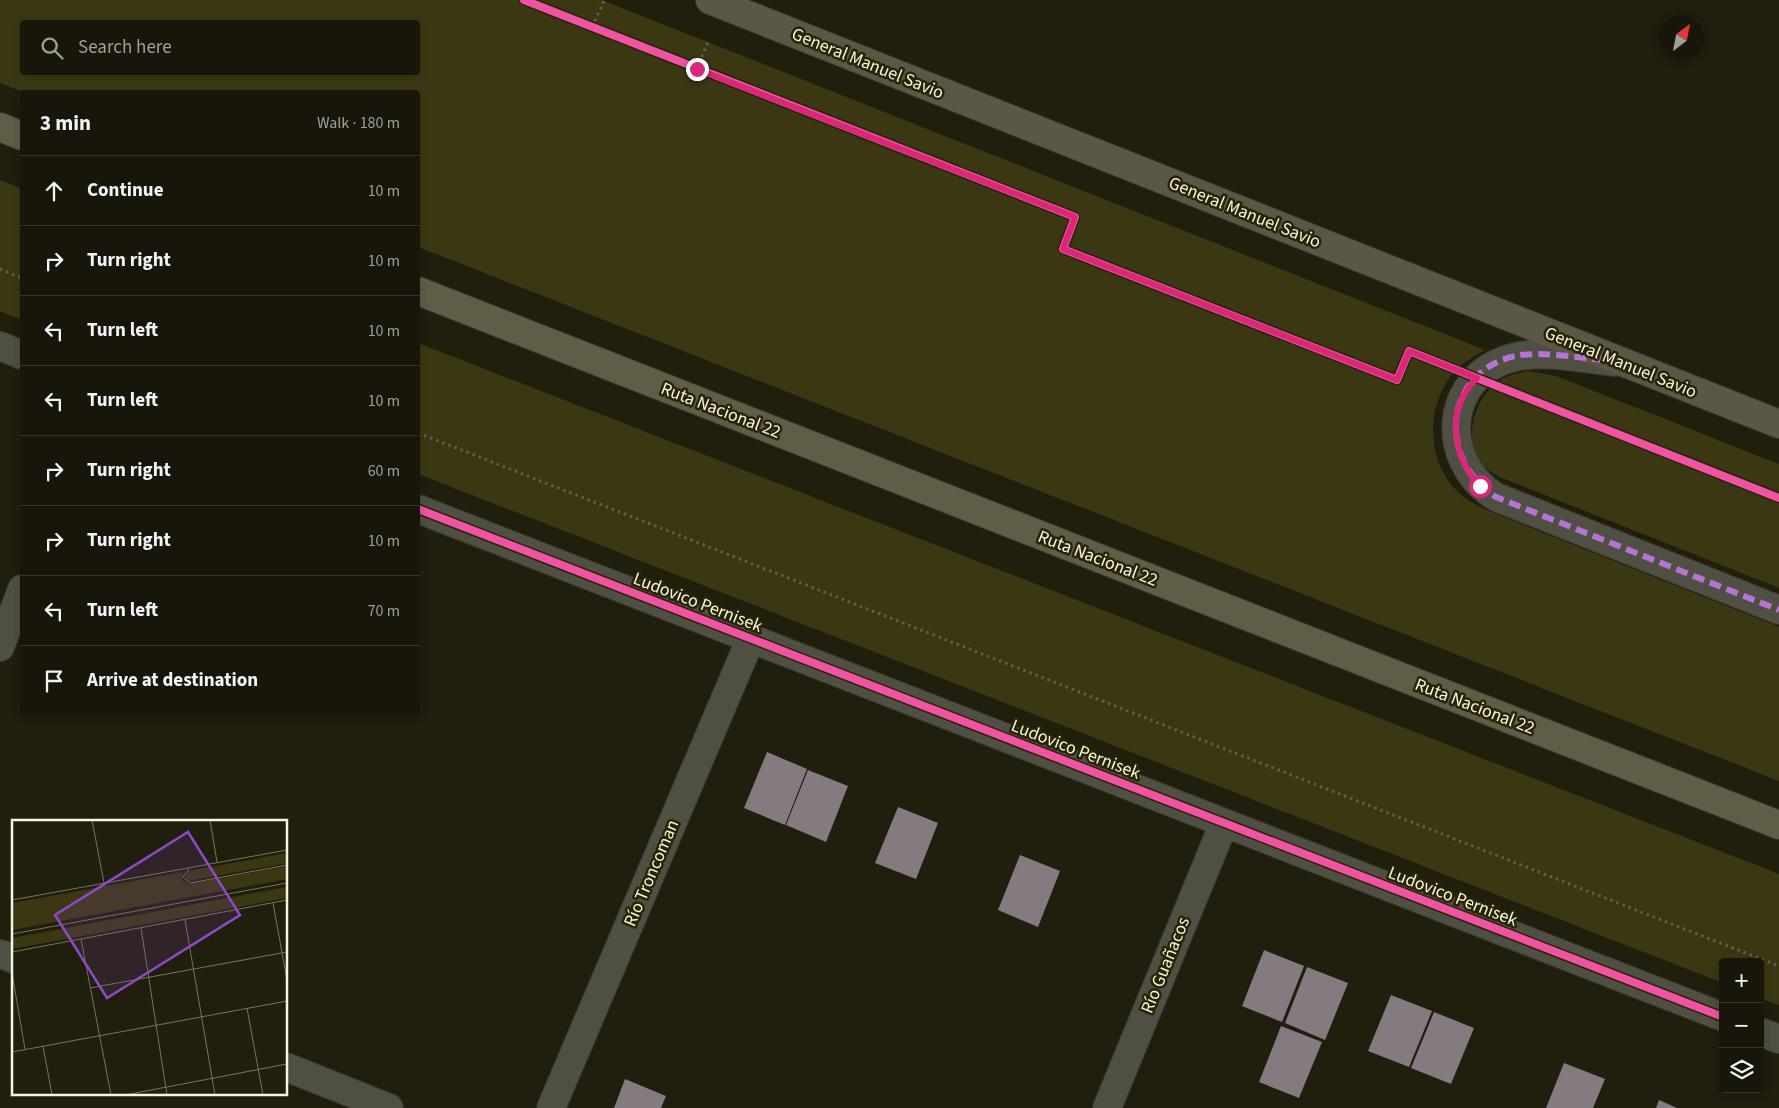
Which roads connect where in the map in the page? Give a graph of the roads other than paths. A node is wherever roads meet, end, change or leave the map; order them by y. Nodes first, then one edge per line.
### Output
1 (710, 0) edge
2 (0, 127) edge
3 (20, 135) edge
4 (420, 292) edge
5 (0, 346) edge
6 (20, 354) edge
7 (1622, 362) junction
8 (1779, 424) edge
9 (420, 509) edge
10 (20, 594) edge
11 (1779, 610) edge
12 (751, 638) junction
13 (0, 648) edge
14 (1224, 822) junction
15 (1779, 825) edge
16 (0, 954) edge
17 (12, 959) edge
18 (1719, 1015) edge
19 (1764, 1033) edge
20 (1779, 1039) edge
21 (288, 1069) edge
22 (389, 1108) edge
23 (551, 1108) edge
24 (1107, 1108) edge

1 - 7 main road, General Manuel Savio
2 - 3 highway
4 - 15 highway, Ruta Nacional 22
5 - 6 street
7 - 8 main road, General Manuel Savio
7 - 11 street
9 - 12 street, Ludovico Pernisek
10 - 13 street
12 - 14 street, Ludovico Pernisek
12 - 23 street, Río Troncoman
14 - 18 street, Ludovico Pernisek
14 - 24 street, Río Guañacos
16 - 17 street
19 - 20 street
21 - 22 street

